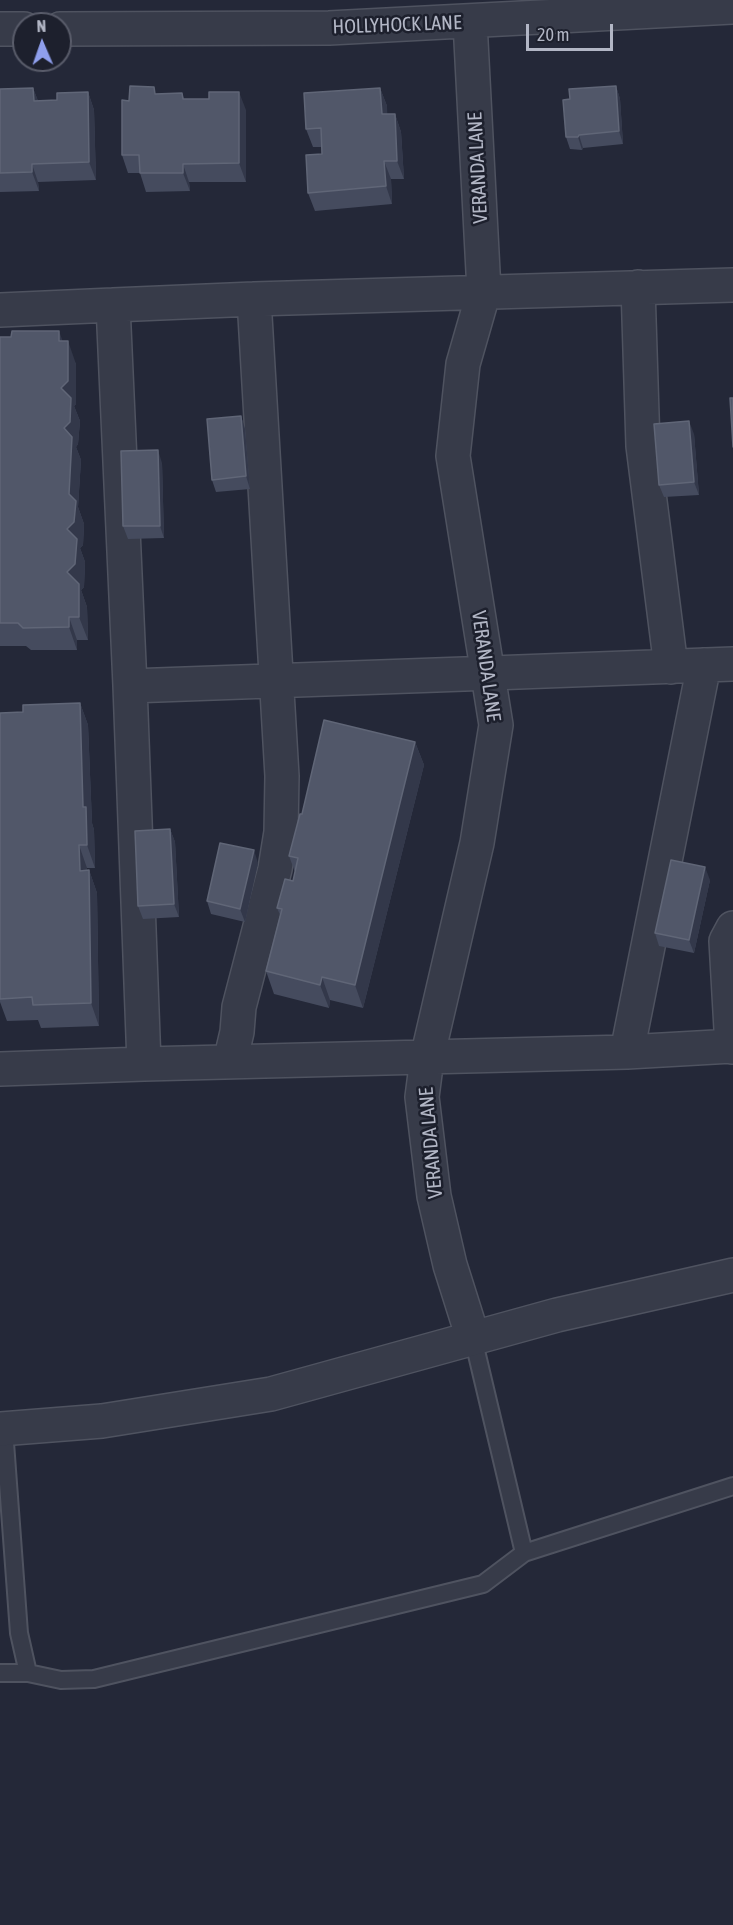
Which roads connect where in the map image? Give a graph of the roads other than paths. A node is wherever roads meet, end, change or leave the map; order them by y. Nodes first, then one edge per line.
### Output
1 (733, 7) edge
2 (470, 22) junction
3 (72, 29) edge
4 (733, 285) edge
5 (638, 287) junction
6 (484, 291) junction
7 (255, 299) junction
8 (113, 305) junction
9 (0, 310) edge
10 (718, 665) edge
11 (671, 667) junction
12 (489, 672) junction
13 (277, 682) junction
14 (130, 686) junction
15 (733, 928) edge
16 (732, 1047) edge
17 (627, 1052) junction
18 (428, 1058) junction
19 (230, 1062) junction
20 (144, 1064) junction
21 (0, 1069) edge
22 (733, 1275) edge
23 (473, 1338) junction
24 (2, 1430) edge
25 (733, 1486) edge
26 (524, 1553) junction
27 (0, 1673) edge
28 (28, 1673) junction

1 - 2 street, HOLLYHOCK LANE
2 - 3 street, HOLLYHOCK LANE
2 - 6 street, VERANDA LANE
4 - 5 street
5 - 6 street
5 - 11 street
6 - 7 street
6 - 12 street, VERANDA LANE
7 - 8 street
7 - 13 street
8 - 9 street
8 - 14 street
10 - 11 street
10 - 17 street
11 - 12 street
12 - 13 street
12 - 18 street, VERANDA LANE
13 - 14 street
13 - 19 street
14 - 20 street
15 - 16 street
16 - 17 street
17 - 18 street
18 - 19 street
18 - 23 street, VERANDA LANE
19 - 20 street
20 - 21 street
22 - 23 street
23 - 24 street
23 - 26 lane
24 - 28 lane
25 - 26 lane
26 - 28 lane
27 - 28 lane

